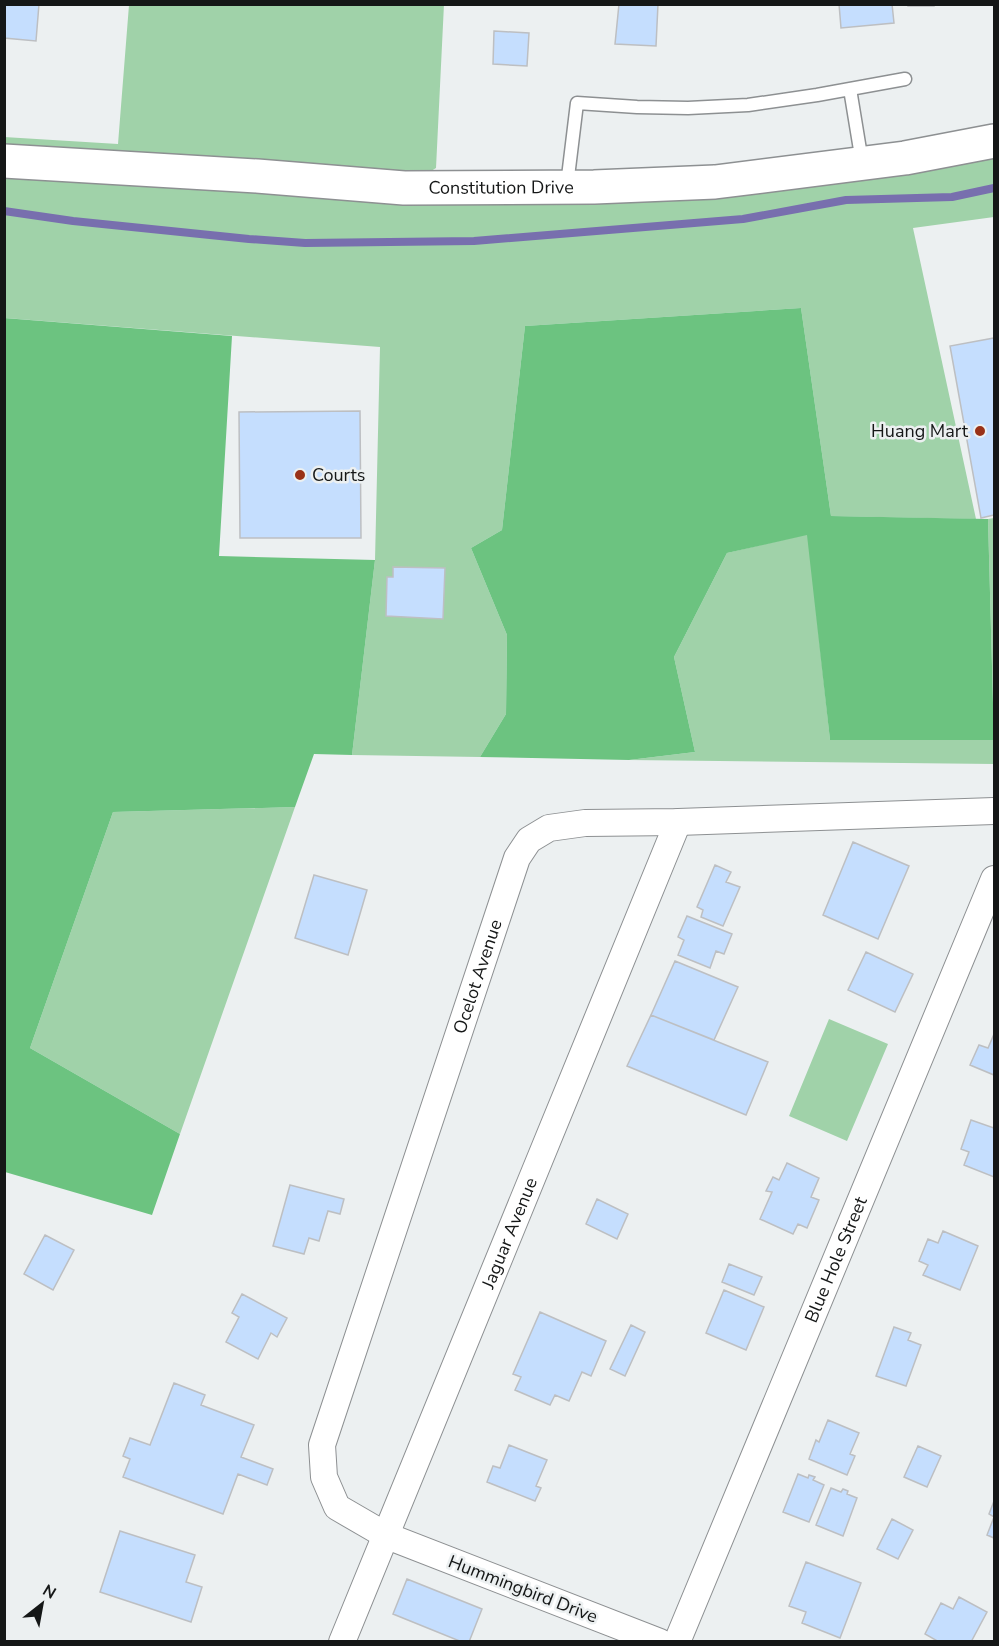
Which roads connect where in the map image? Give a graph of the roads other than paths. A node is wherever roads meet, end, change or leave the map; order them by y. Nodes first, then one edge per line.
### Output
1 (905, 79) dead end
2 (850, 89) junction
3 (994, 141) edge
4 (4, 161) edge
5 (862, 164) junction
6 (566, 188) junction
7 (994, 812) edge
8 (678, 822) junction
9 (994, 879) edge
10 (387, 1536) junction
11 (342, 1641) edge
12 (660, 1641) edge
13 (677, 1641) edge

1 - 2 lane
2 - 5 lane
2 - 6 lane
3 - 5 main road, Constitution Drive
4 - 6 main road, Constitution Drive
5 - 6 main road, Constitution Drive
7 - 8 street, Ocelot Avenue
8 - 10 street, Jaguar Avenue
8 - 10 street, Ocelot Avenue
9 - 13 street, Blue Hole Street
10 - 11 street, Jaguar Avenue
10 - 12 street, Hummingbird Drive

